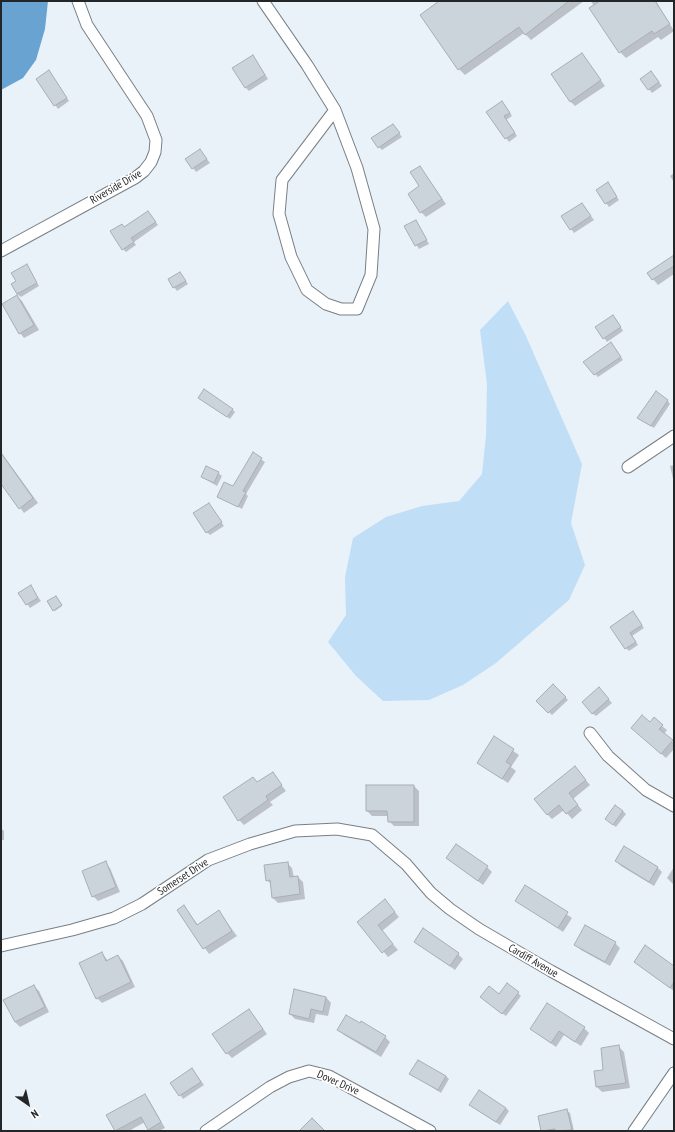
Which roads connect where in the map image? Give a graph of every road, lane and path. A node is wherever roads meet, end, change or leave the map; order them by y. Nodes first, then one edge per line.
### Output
1 (78, 1) edge
2 (263, 1) edge
3 (335, 110) junction
4 (1, 252) edge
5 (674, 436) edge
6 (628, 468) dead end
7 (590, 733) dead end
8 (674, 806) edge
9 (406, 864) joint
10 (1, 946) edge
11 (674, 1039) edge
12 (674, 1074) edge
13 (206, 1131) edge
14 (430, 1131) edge
15 (634, 1131) edge

1 - 4 street, Riverside Drive
2 - 3 street
3 - 3 street
5 - 6 street
7 - 8 street
9 - 10 street, Somerset Drive
9 - 11 street, Cardiff Avenue
12 - 15 street
13 - 14 street, Dover Drive

